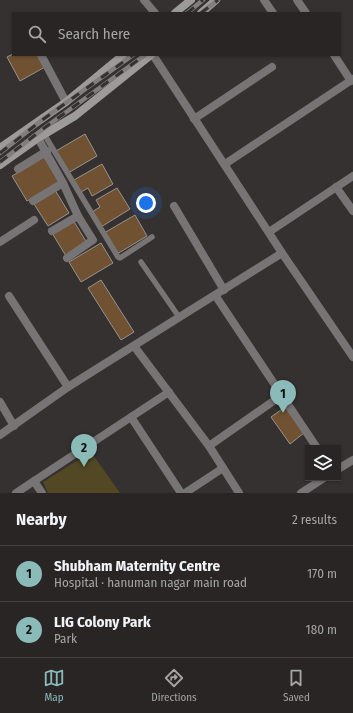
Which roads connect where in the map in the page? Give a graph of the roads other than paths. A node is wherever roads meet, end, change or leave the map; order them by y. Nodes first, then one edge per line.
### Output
1 (144, 0) edge
2 (191, 0) edge
3 (216, 0) edge
4 (264, 0) edge
5 (297, 0) edge
6 (154, 12) edge
7 (176, 12) edge
8 (202, 12) edge
9 (272, 12) edge
10 (305, 12) edge
11 (42, 56) edge
12 (122, 56) edge
13 (151, 56) edge
14 (153, 56) edge
15 (335, 56) edge
16 (272, 67) dead end
17 (352, 80) edge
18 (66, 102) junction
19 (194, 118) junction
20 (41, 136) junction
21 (0, 148) edge
22 (46, 151) junction
23 (225, 164) junction
24 (0, 165) edge
25 (18, 169) dead end
26 (353, 176) edge
27 (63, 183) junction
28 (336, 187) junction
29 (33, 201) dead end
30 (174, 206) dead end
31 (353, 211) edge
32 (78, 216) junction
33 (34, 220) dead end
34 (52, 231) dead end
35 (269, 232) junction
36 (152, 237) dead end
37 (0, 242) edge
38 (282, 252) junction
39 (67, 258) dead end
40 (141, 262) dead end
41 (224, 290) junction
42 (215, 295) junction
43 (9, 296) dead end
44 (179, 318) junction
45 (134, 346) junction
46 (353, 357) edge
47 (68, 387) junction
48 (169, 392) junction
49 (282, 395) junction
50 (0, 402) edge
51 (131, 417) junction
52 (14, 426) junction
53 (0, 435) edge
54 (315, 445) edge
55 (209, 446) junction
56 (353, 460) edge
57 (341, 467) edge
58 (223, 468) junction
59 (34, 481) junction
60 (319, 481) edge
61 (16, 493) edge
62 (42, 493) edge
63 (180, 493) edge
64 (185, 493) edge
65 (239, 493) edge
66 (301, 493) edge

1 - 6 street
2 - 7 main road
3 - 8 main road
4 - 9 street
5 - 10 street
11 - 18 street
12 - 18 main road
13 - 20 main road
14 - 19 street
15 - 17 street
16 - 19 street
17 - 23 street
18 - 21 main road
19 - 23 street
20 - 22 street
20 - 24 main road
20 - 36 lane
22 - 25 street
22 - 27 street
23 - 35 street
26 - 28 street
27 - 29 street
27 - 32 street
28 - 31 street
28 - 35 street
30 - 41 street
32 - 34 street
32 - 39 street
33 - 37 street
35 - 38 street
38 - 41 street
38 - 46 street
40 - 44 lane
41 - 42 street
42 - 44 street
42 - 49 street
43 - 47 street
44 - 45 street
45 - 47 street
45 - 48 street
47 - 52 street
48 - 51 street
48 - 55 street
49 - 54 street
49 - 55 street
50 - 52 street
51 - 59 street
51 - 63 street
52 - 53 street
55 - 58 street
56 - 57 street
58 - 64 street
58 - 65 street
59 - 61 street
59 - 62 street
60 - 66 street

